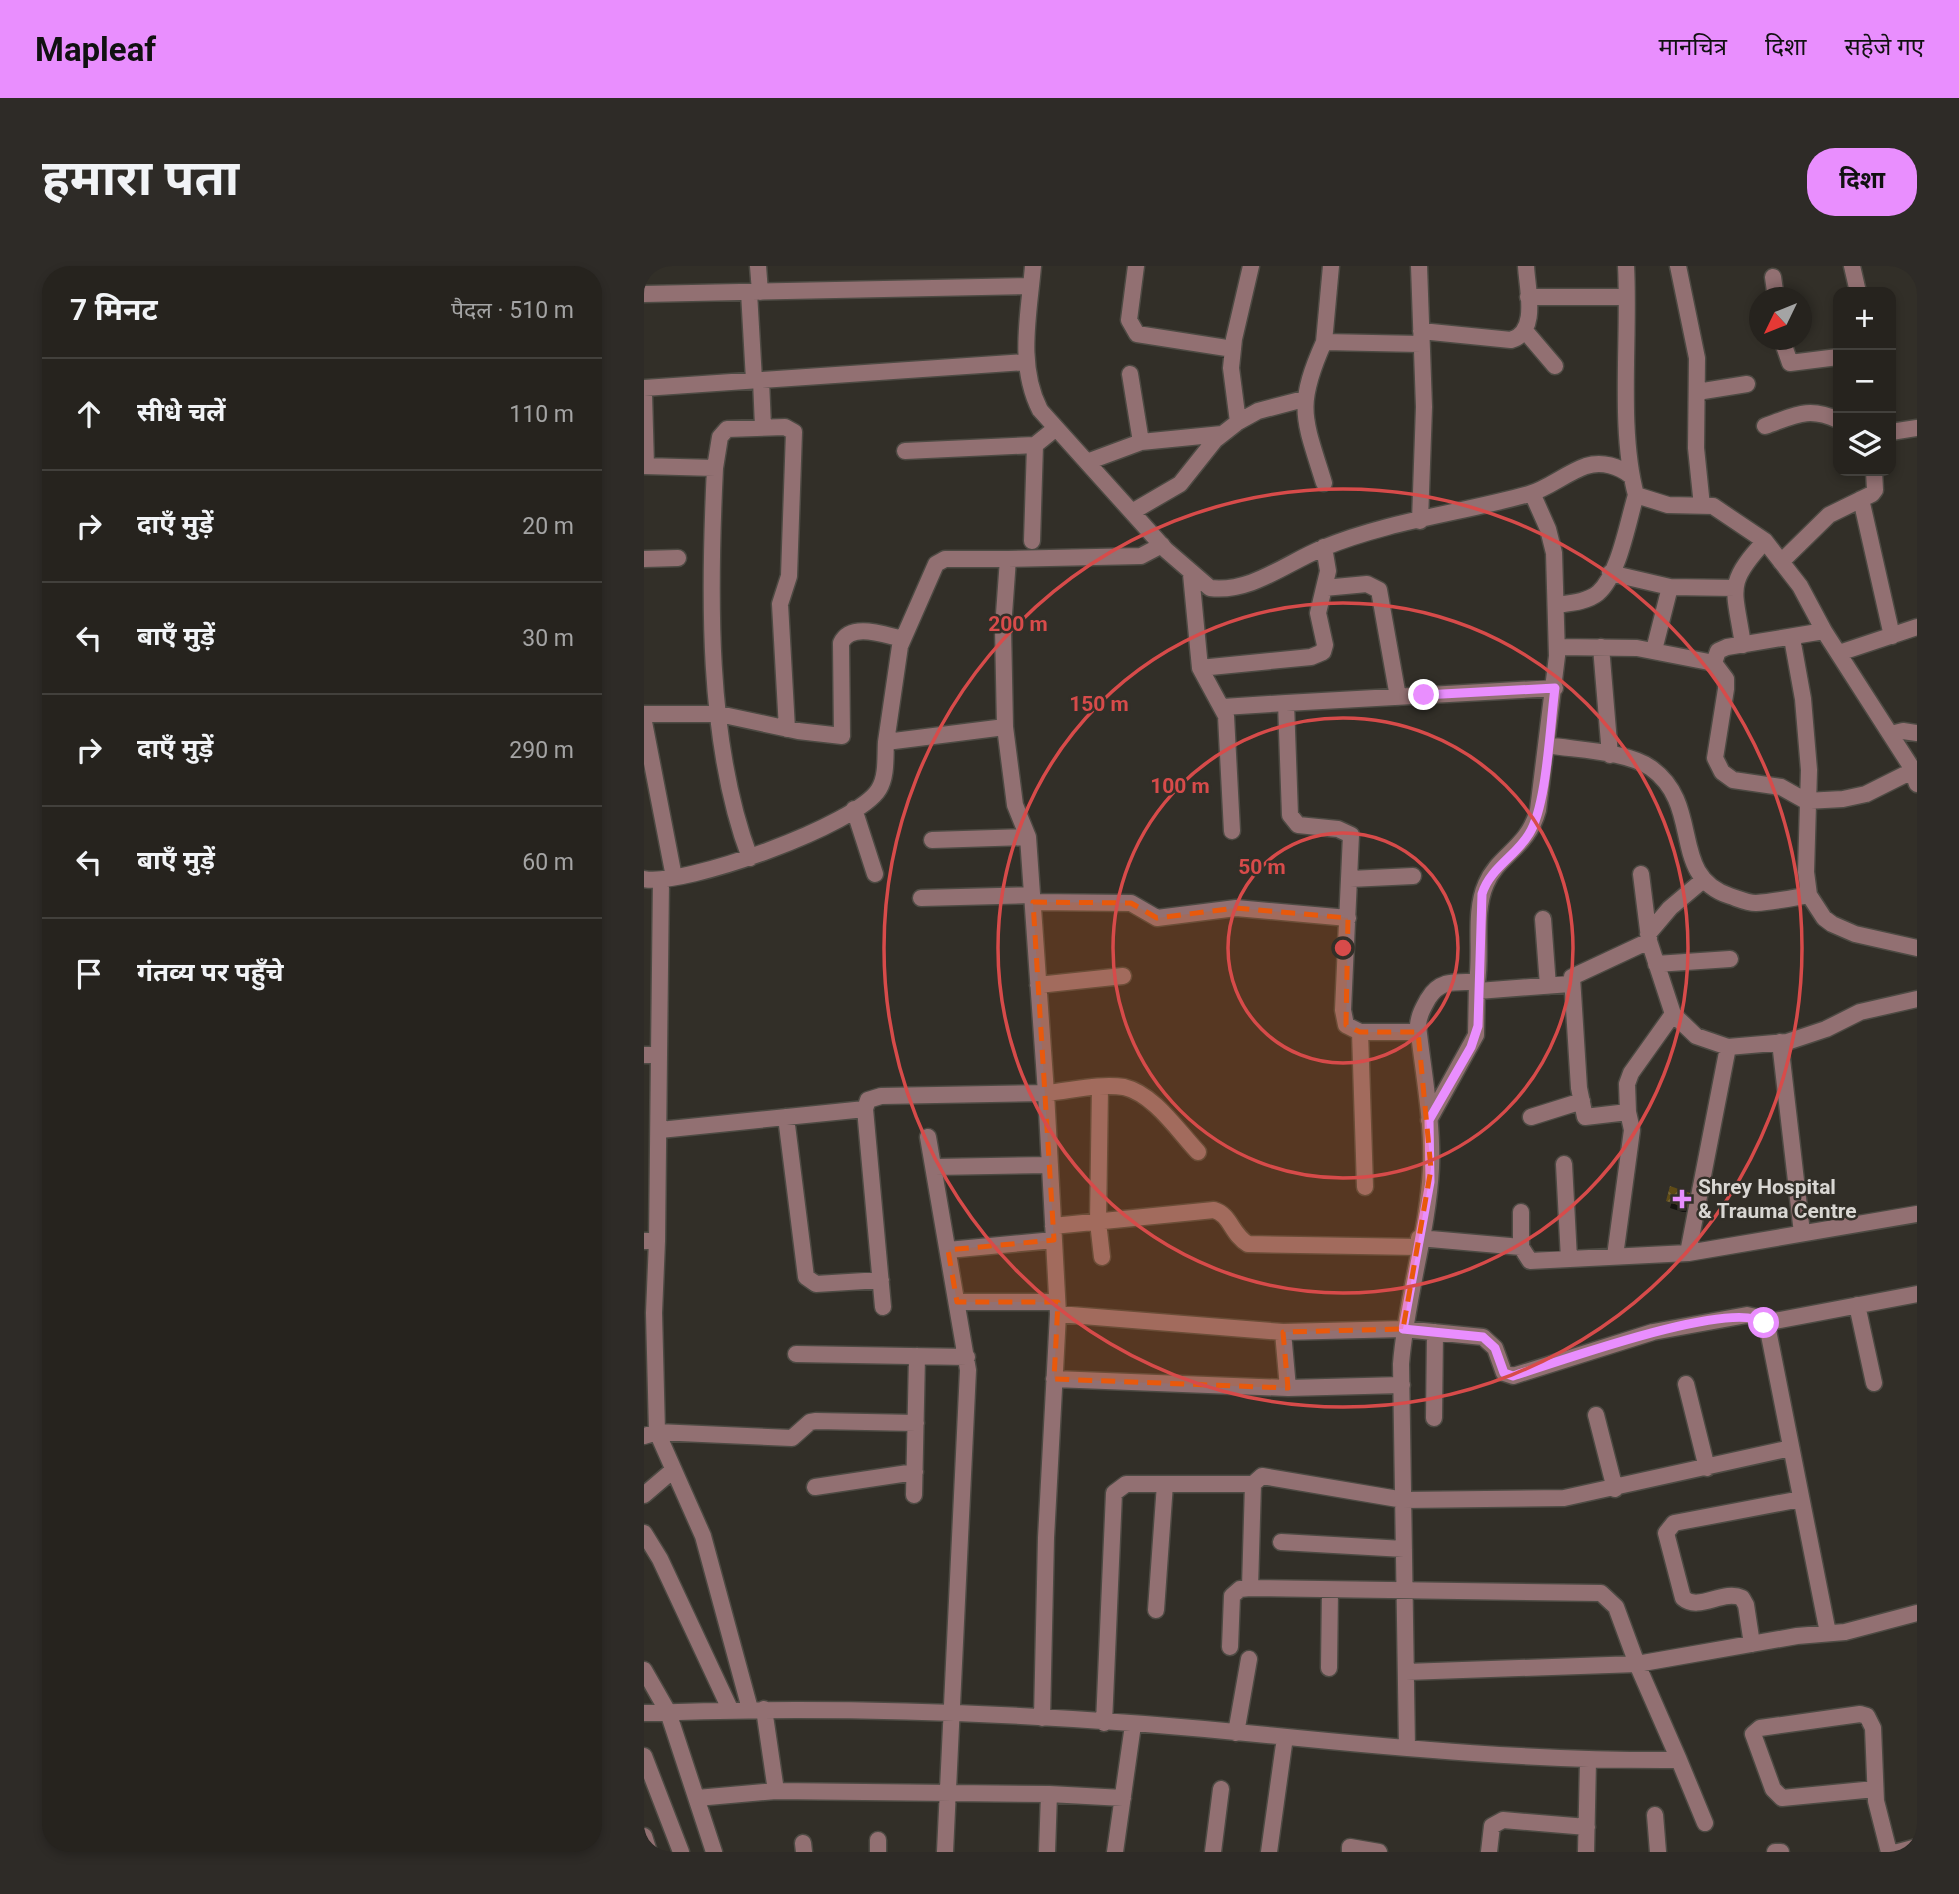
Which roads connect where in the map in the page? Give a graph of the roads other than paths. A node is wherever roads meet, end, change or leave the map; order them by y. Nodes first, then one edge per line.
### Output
1 (758, 266) edge
2 (1033, 266) edge
3 (1136, 266) edge
4 (1251, 266) edge
5 (1331, 266) edge
6 (1419, 266) edge
7 (1526, 266) edge
8 (1626, 266) edge
9 (1678, 266) edge
10 (1852, 266) edge
11 (1773, 277) dead end
12 (1031, 286) junction
13 (1774, 287) edge
14 (1857, 287) edge
15 (754, 292) junction
16 (644, 294) edge
17 (1528, 297) junction
18 (1626, 297) junction
19 (1526, 332) junction
20 (1421, 338) junction
21 (1324, 342) junction
22 (1233, 349) junction
23 (1785, 350) edge
24 (1833, 358) edge
25 (1026, 362) junction
26 (1555, 366) dead end
27 (1130, 374) dead end
28 (757, 380) junction
29 (1746, 384) dead end
30 (644, 388) edge
31 (1697, 391) junction
32 (644, 394) edge
33 (1304, 399) junction
34 (1833, 418) edge
35 (1238, 422) junction
36 (1765, 426) dead end
37 (763, 427) junction
38 (1056, 428) junction
39 (1917, 428) edge
40 (1896, 431) edge
41 (1222, 435) junction
42 (1141, 442) junction
43 (1035, 445) junction
44 (905, 451) dead end
45 (1087, 462) junction
46 (645, 467) edge
47 (715, 468) junction
48 (1631, 476) junction
49 (1874, 476) edge
50 (1324, 483) dead end
51 (1532, 493) junction
52 (1636, 495) junction
53 (1861, 499) junction
54 (1702, 506) junction
55 (1132, 512) junction
56 (1420, 521) junction
57 (1032, 541) dead end
58 (1765, 541) junction
59 (1162, 545) junction
60 (1324, 547) junction
61 (678, 558) dead end
62 (644, 559) edge
63 (1008, 559) junction
64 (1782, 562) junction
65 (1610, 573) junction
66 (1191, 574) junction
67 (1670, 587) junction
68 (1324, 588) junction
69 (1735, 588) junction
70 (1556, 605) junction
71 (1917, 627) edge
72 (1824, 631) junction
73 (1892, 636) junction
74 (1791, 638) junction
75 (903, 639) junction
76 (1743, 645) junction
77 (1557, 647) junction
78 (1601, 648) junction
79 (1654, 650) junction
80 (1839, 653) junction
81 (1714, 663) junction
82 (1200, 668) junction
83 (1555, 688) junction
84 (1398, 697) junction
85 (1286, 703) junction
86 (1223, 707) junction
87 (644, 714) edge
88 (719, 714) junction
89 (644, 722) edge
90 (1004, 727) junction
91 (787, 729) junction
92 (1917, 733) edge
93 (1891, 734) junction
94 (886, 742) junction
95 (1547, 745) junction
96 (1609, 755) junction
97 (1914, 778) edge
98 (1806, 801) junction
99 (854, 809) junction
100 (1232, 831) dead end
101 (1028, 837) junction
102 (932, 840) dead end
103 (750, 858) junction
104 (876, 874) dead end
105 (1642, 874) dead end
106 (1413, 876) dead end
107 (644, 879) edge
108 (668, 879) junction
109 (1350, 879) junction
110 (1702, 881) junction
111 (1809, 895) junction
112 (921, 898) dead end
113 (1032, 898) junction
114 (1348, 918) junction
115 (1542, 919) dead end
116 (1649, 937) junction
117 (1917, 948) edge
118 (1730, 959) dead end
119 (1656, 964) junction
120 (1123, 976) dead end
121 (1570, 984) junction
122 (1038, 985) junction
123 (1477, 986) junction
124 (1548, 986) junction
125 (1917, 999) edge
126 (1673, 1014) junction
127 (1360, 1032) junction
128 (1418, 1032) junction
129 (1780, 1042) junction
130 (1728, 1047) junction
131 (652, 1055) edge
132 (1100, 1087) junction
133 (1046, 1093) junction
134 (1582, 1101) junction
135 (864, 1110) junction
136 (1628, 1112) junction
137 (786, 1117) junction
138 (1531, 1117) dead end
139 (1429, 1120) junction
140 (660, 1130) junction
141 (928, 1137) dead end
142 (652, 1151) edge
143 (1198, 1152) dead end
144 (1564, 1164) dead end
145 (1050, 1166) junction
146 (934, 1167) junction
147 (1365, 1187) dead end
148 (1521, 1212) dead end
149 (1917, 1213) edge
150 (1098, 1222) junction
151 (1054, 1233) junction
152 (1802, 1233) junction
153 (651, 1241) edge
154 (1419, 1243) junction
155 (1521, 1247) junction
156 (948, 1250) junction
157 (1688, 1253) junction
158 (1615, 1256) junction
159 (1102, 1257) dead end
160 (1569, 1259) junction
161 (881, 1280) junction
162 (1917, 1294) edge
163 (957, 1302) junction
164 (1857, 1305) junction
165 (883, 1307) dead end
166 (1057, 1308) junction
167 (649, 1317) edge
168 (1764, 1323) junction
169 (1403, 1329) junction
170 (1283, 1332) junction
171 (1436, 1332) junction
172 (796, 1354) dead end
173 (917, 1356) junction
174 (967, 1357) junction
175 (1054, 1379) junction
176 (1874, 1383) dead end
177 (1686, 1384) dead end
178 (1402, 1385) junction
179 (1287, 1388) junction
180 (1596, 1415) dead end
181 (1434, 1418) dead end
182 (916, 1423) junction
183 (651, 1434) edge
184 (1791, 1448) junction
185 (1707, 1468) junction
186 (672, 1471) junction
187 (915, 1472) junction
188 (1253, 1483) junction
189 (1165, 1484) junction
190 (814, 1487) dead end
191 (1615, 1489) junction
192 (644, 1495) edge
193 (914, 1495) dead end
194 (1801, 1499) junction
195 (1404, 1500) junction
196 (644, 1533) edge
197 (1281, 1542) dead end
198 (1404, 1549) junction
199 (660, 1559) junction
200 (644, 1567) edge
201 (1250, 1588) junction
202 (1330, 1590) junction
203 (1405, 1592) junction
204 (1156, 1610) dead end
205 (1917, 1613) edge
206 (1828, 1633) junction
207 (1752, 1644) junction
208 (1230, 1647) dead end
209 (1249, 1660) dead end
210 (1637, 1664) junction
211 (1329, 1668) dead end
212 (644, 1670) edge
213 (1406, 1672) junction
214 (730, 1709) junction
215 (757, 1709) junction
216 (668, 1712) junction
217 (951, 1712) junction
218 (644, 1713) edge
219 (1042, 1718) junction
220 (1104, 1723) junction
221 (1133, 1725) junction
222 (1236, 1733) junction
223 (1285, 1737) junction
224 (1407, 1748) junction
225 (644, 1756) edge
226 (1679, 1760) junction
227 (1588, 1761) junction
228 (1221, 1789) dead end
229 (1875, 1789) junction
230 (776, 1791) junction
231 (947, 1792) junction
232 (1049, 1794) junction
233 (697, 1798) junction
234 (1123, 1798) junction
235 (1656, 1815) dead end
236 (1705, 1823) dead end
237 (1587, 1827) junction
238 (644, 1836) edge
239 (1917, 1847) edge
240 (649, 1852) edge
241 (681, 1852) edge
242 (714, 1852) edge
243 (945, 1852) edge
244 (1047, 1852) edge
245 (1115, 1852) edge
246 (1213, 1852) edge
247 (1269, 1852) edge
248 (1350, 1852) edge
249 (1379, 1852) edge
250 (1489, 1852) edge
251 (1586, 1852) edge
252 (1658, 1852) edge
253 (1775, 1852) edge
254 (1780, 1852) edge
255 (1889, 1852) edge
256 (1898, 1852) edge

1 - 15 street
2 - 12 street
3 - 22 street
4 - 22 street
5 - 21 street
6 - 20 street
7 - 17 street
8 - 18 street
9 - 31 street
10 - 14 street
11 - 13 street
12 - 15 street
12 - 25 street
15 - 16 street
15 - 28 street
17 - 18 street
17 - 19 street
18 - 48 street
19 - 20 street
19 - 26 street
20 - 21 street
20 - 56 street
21 - 33 street
22 - 35 street
23 - 24 street
25 - 28 street
25 - 38 street
27 - 42 street
28 - 30 street
28 - 37 street
29 - 31 street
31 - 54 street
32 - 46 street
33 - 35 street
33 - 50 street
34 - 36 street
35 - 41 street
37 - 47 street
37 - 91 street
38 - 43 street
38 - 45 street
39 - 40 street
41 - 42 street
41 - 55 street
42 - 45 street
43 - 44 street
43 - 57 street
45 - 55 street
46 - 47 street
47 - 88 street
48 - 51 street
48 - 52 street
49 - 53 street
51 - 56 street
51 - 70 street
52 - 54 street
52 - 65 street
53 - 64 street
53 - 73 street
54 - 58 street
55 - 59 street
56 - 60 street
58 - 64 street
58 - 69 street
59 - 63 street
59 - 66 street
60 - 66 street
60 - 68 street
61 - 62 street
63 - 75 street
63 - 90 street
64 - 72 street
65 - 67 street
65 - 70 street
66 - 82 street
67 - 69 street
67 - 79 street
68 - 82 street
68 - 84 street
69 - 76 street
70 - 77 street
71 - 73 street
72 - 74 street
72 - 80 street
73 - 80 street
74 - 76 street
74 - 98 street
75 - 91 street
75 - 94 street
76 - 81 street
77 - 78 street
77 - 83 street
78 - 79 street
78 - 96 street
79 - 81 street
80 - 93 street
81 - 98 street
82 - 86 street
83 - 84 street
83 - 95 street
84 - 85 street
85 - 86 street
85 - 109 street
86 - 100 street
87 - 88 street
88 - 91 street
88 - 103 street
89 - 108 street
90 - 94 street
90 - 101 street
92 - 93 street
93 - 97 street
94 - 99 street
95 - 96 street
95 - 123 street
96 - 110 street
97 - 98 street
98 - 111 street
99 - 103 street
99 - 104 street
101 - 102 street
101 - 113 street
103 - 108 street
105 - 116 street
106 - 109 street
107 - 108 street
108 - 131 street
109 - 114 street
110 - 111 street
110 - 116 street
111 - 117 street
112 - 113 street
113 - 114 street
113 - 122 street
114 - 127 street
115 - 124 street
116 - 119 street
116 - 121 street
118 - 119 street
119 - 126 street
120 - 122 street
121 - 124 street
121 - 134 street
122 - 133 street
123 - 124 street
123 - 128 street
123 - 139 street
125 - 129 street
126 - 130 street
126 - 136 street
127 - 128 street
127 - 147 street
128 - 139 street
129 - 130 street
129 - 152 street
130 - 157 street
131 - 140 street
132 - 133 street
132 - 143 street
132 - 150 street
133 - 135 street
133 - 145 street
134 - 136 street
134 - 138 street
135 - 137 street
135 - 161 street
136 - 158 street
137 - 140 street
137 - 161 street
139 - 154 street
140 - 142 street
141 - 146 street
142 - 153 street
144 - 160 street
145 - 146 street
145 - 151 street
146 - 156 street
148 - 155 street
149 - 152 street
150 - 151 street
150 - 154 street
150 - 159 street
151 - 156 street
151 - 166 street
152 - 157 street
153 - 167 street
154 - 155 street
154 - 169 street
155 - 160 street
156 - 163 street
157 - 158 street
158 - 160 street
161 - 165 street
162 - 164 street
163 - 166 street
163 - 174 street
164 - 168 street
164 - 176 street
166 - 170 street
166 - 175 street
167 - 183 street
168 - 171 street
168 - 184 street
169 - 170 street
169 - 171 street
169 - 178 street
170 - 179 street
171 - 181 street
172 - 173 street
173 - 174 street
173 - 182 street
174 - 217 street
175 - 179 street
175 - 219 street
177 - 185 street
178 - 179 street
178 - 195 street
180 - 191 street
182 - 183 street
182 - 187 street
183 - 186 street
184 - 185 street
184 - 194 street
185 - 191 street
186 - 192 street
186 - 215 street
187 - 190 street
187 - 193 street
188 - 189 street
188 - 195 street
188 - 201 street
189 - 204 street
189 - 220 street
191 - 195 street
194 - 206 street
194 - 207 street
195 - 198 street
196 - 199 street
197 - 198 street
198 - 203 street
199 - 200 street
199 - 214 street
201 - 202 street
201 - 208 street
202 - 203 street
202 - 211 street
203 - 210 street
203 - 213 street
205 - 206 street
206 - 207 street
207 - 210 street
209 - 222 street
210 - 213 street
210 - 226 street
212 - 216 street
213 - 224 street
214 - 215 street
214 - 216 street
215 - 217 street
215 - 230 street
216 - 218 street
216 - 233 street
217 - 219 street
217 - 231 street
219 - 220 street
220 - 221 street
221 - 222 street
221 - 234 street
222 - 223 street
223 - 224 street
223 - 247 street
224 - 227 street
225 - 241 street
226 - 227 street
226 - 236 street
227 - 237 street
228 - 246 street
229 - 229 street
229 - 255 street
230 - 231 street
230 - 233 street
231 - 232 street
231 - 243 street
232 - 234 street
232 - 244 street
233 - 242 street
234 - 245 street
235 - 252 street
237 - 250 street
237 - 251 street
238 - 240 street
239 - 256 street
248 - 249 street
253 - 254 street

